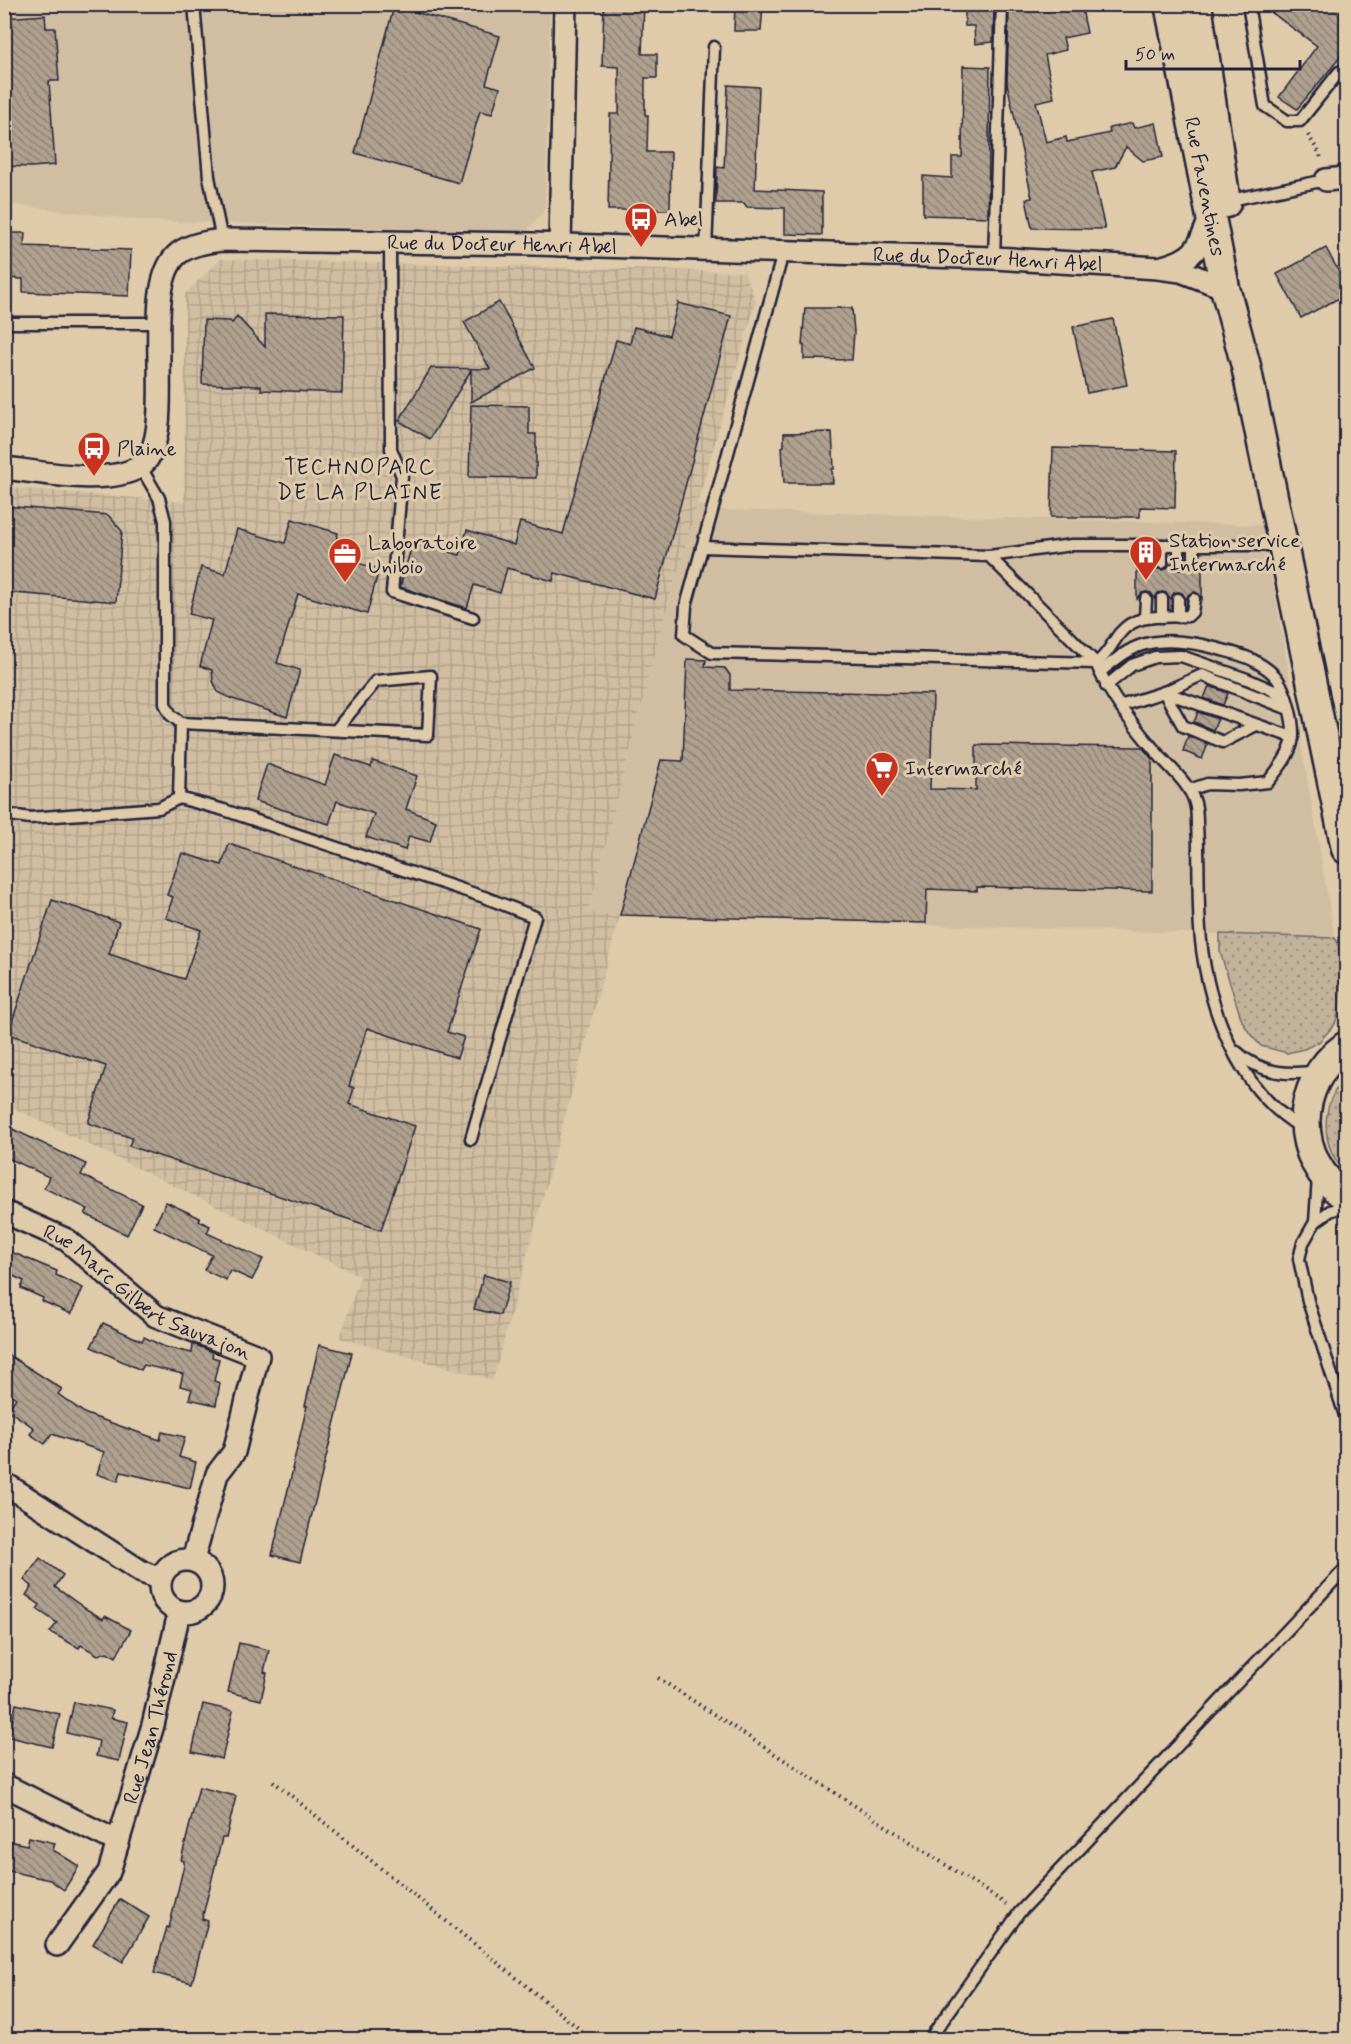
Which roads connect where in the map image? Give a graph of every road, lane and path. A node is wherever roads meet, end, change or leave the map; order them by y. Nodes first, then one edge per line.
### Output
1 (194, 4) edge
2 (565, 4) edge
3 (1002, 4) edge
4 (1168, 4) edge
5 (1197, 4) edge
6 (1248, 4) edge
7 (714, 47) dead end
8 (1347, 70) edge
9 (1300, 121) junction
10 (1332, 180) edge
11 (1218, 208) junction
12 (222, 240) junction
13 (390, 242) junction
14 (560, 246) junction
15 (706, 251) junction
16 (783, 253) junction
17 (994, 258) junction
18 (1158, 268) junction
19 (1225, 288) junction
20 (4, 323) edge
21 (159, 323) junction
22 (1246, 366) junction
23 (140, 466) junction
24 (4, 468) edge
25 (1146, 545) junction
26 (1162, 545) junction
27 (1179, 545) junction
28 (1194, 545) junction
29 (1284, 545) junction
30 (702, 547) junction
31 (989, 556) junction
32 (1146, 563) dead end
33 (1162, 563) dead end
34 (1179, 563) dead end
35 (1194, 563) dead end
36 (1146, 599) dead end
37 (1162, 599) dead end
38 (1178, 599) dead end
39 (1194, 599) dead end
40 (1145, 617) junction
41 (1162, 617) junction
42 (1178, 617) junction
43 (473, 618) dead end
44 (1098, 668) junction
45 (1106, 686) junction
46 (1164, 692) junction
47 (1120, 706) junction
48 (1289, 706) junction
49 (181, 723) junction
50 (1256, 725) junction
51 (336, 730) junction
52 (1292, 737) junction
53 (1188, 790) junction
54 (179, 798) junction
55 (4, 814) edge
56 (1347, 849) edge
57 (1347, 1046) edge
58 (1234, 1050) junction
59 (1321, 1070) junction
60 (1306, 1131) junction
61 (471, 1139) dead end
62 (1318, 1168) junction
63 (1347, 1197) edge
64 (1347, 1204) edge
65 (4, 1212) edge
66 (1315, 1222) junction
67 (1347, 1419) edge
68 (4, 1483) edge
69 (194, 1560) junction
70 (1347, 1568) edge
71 (160, 1579) junction
72 (179, 1613) junction
73 (658, 1678) dead end
74 (273, 1781) dead end
75 (4, 1785) edge
76 (118, 1842) junction
77 (1019, 1913) junction
78 (57, 1946) dead end
79 (593, 2040) edge
80 (929, 2040) edge

1 - 12 lane
2 - 14 street
3 - 17 lane
4 - 11 main road, Rue Faventines
5 - 11 main road, Rue Faventines
6 - 9 lane
7 - 15 lane
8 - 9 lane
9 - 10 path
10 - 11 lane
11 - 18 street, Rue du Docteur Henri Abel
11 - 19 main road, Rue Faventines
11 - 22 main road, Rue Faventines
12 - 13 street, Rue du Docteur Henri Abel
12 - 21 street, Rue du Docteur Henri Abel
13 - 14 street, Rue du Docteur Henri Abel
13 - 43 lane
14 - 15 street, Rue du Docteur Henri Abel
15 - 16 street, Rue du Docteur Henri Abel
16 - 17 street, Rue du Docteur Henri Abel
16 - 30 lane
17 - 18 street, Rue du Docteur Henri Abel
18 - 19 street, Rue du Docteur Henri Abel
19 - 22 main road, Rue Faventines
20 - 21 lane
21 - 23 street, Rue du Docteur Henri Abel
22 - 29 main road, Rue Faventines
23 - 24 street
23 - 49 lane
25 - 26 lane
25 - 31 lane
25 - 32 lane
26 - 27 lane
26 - 33 lane
27 - 28 lane
27 - 34 lane
28 - 29 lane
28 - 35 lane
29 - 56 main road, Rue Faventines
30 - 31 lane
30 - 44 lane
31 - 44 lane
36 - 40 lane
37 - 41 lane
38 - 42 lane
39 - 42 lane
40 - 41 lane
40 - 44 lane
41 - 42 lane
44 - 45 lane
44 - 48 lane
45 - 47 lane
45 - 48 lane
46 - 47 lane
46 - 48 lane
46 - 50 lane
46 - 50 lane
47 - 53 lane
48 - 52 lane
49 - 51 lane
49 - 54 lane
50 - 52 lane
51 - 51 lane
52 - 53 lane
53 - 58 lane
54 - 55 lane
54 - 61 lane
57 - 59 main road
58 - 59 lane
58 - 60 lane
59 - 60 main road
60 - 62 main road
62 - 63 main road
62 - 66 lane
64 - 66 lane
65 - 69 street, Rue Marc Gilbert Sauvajon
66 - 67 lane
68 - 71 street
69 - 71 street
69 - 72 street
70 - 77 lane
71 - 72 street
72 - 76 street, Rue Jean Thérond
73 - 77 path
74 - 79 path
75 - 76 street
76 - 78 street, Rue Jean Thérond
77 - 80 lane

